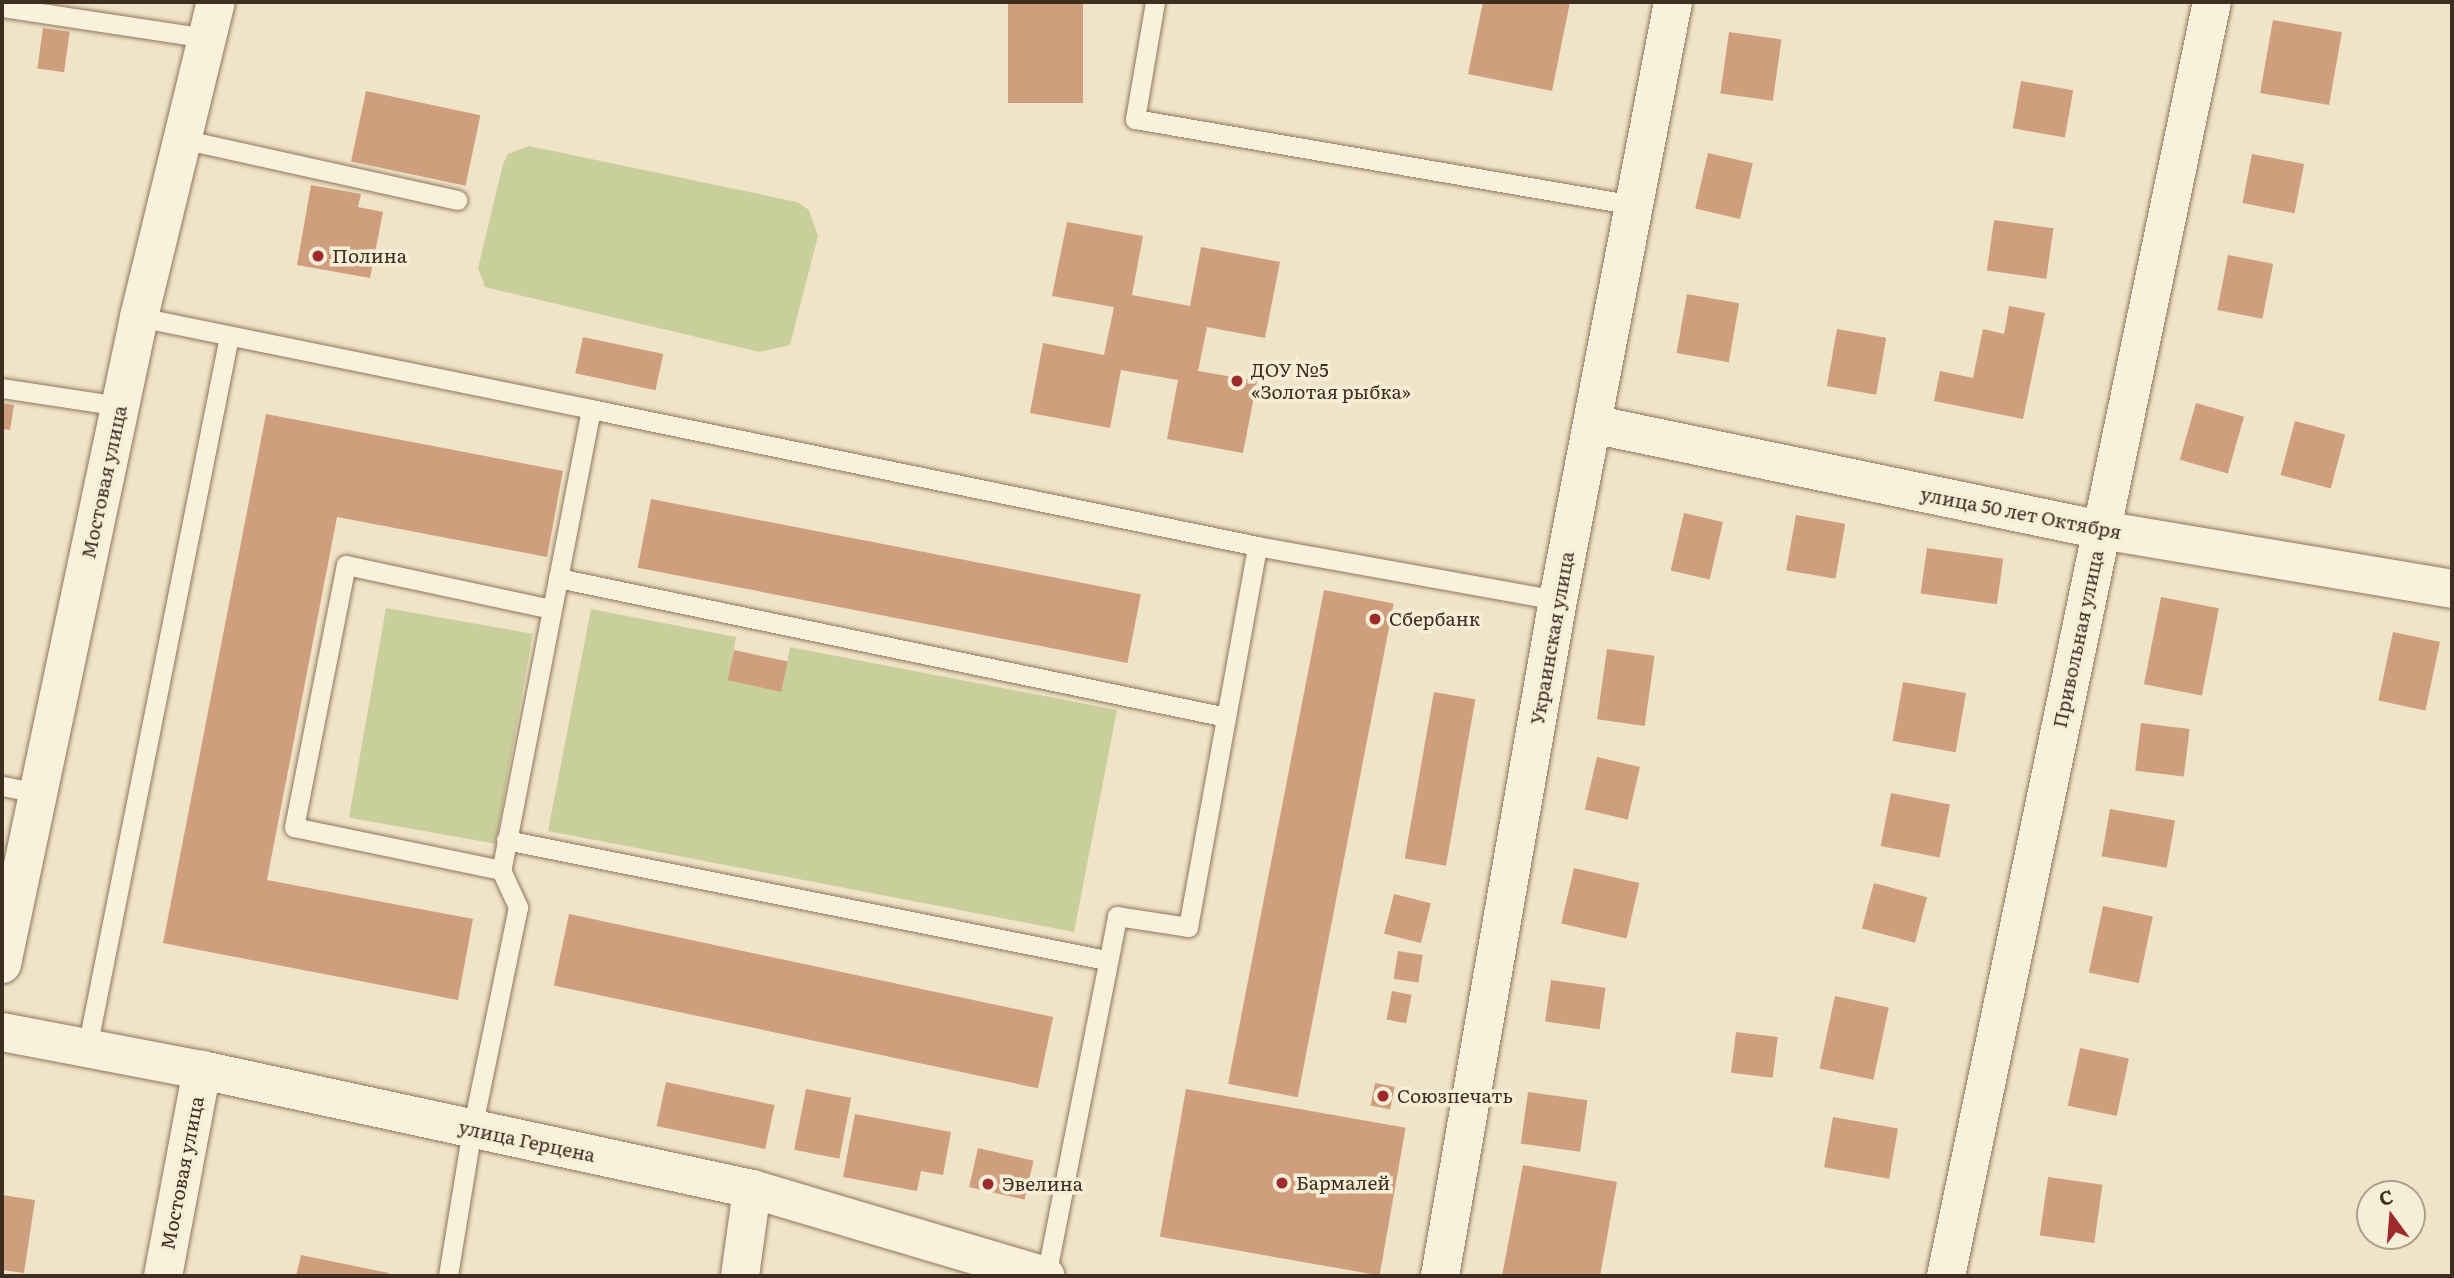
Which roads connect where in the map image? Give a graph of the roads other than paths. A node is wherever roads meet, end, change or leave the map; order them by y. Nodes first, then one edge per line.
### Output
1 (1155, 2) edge
2 (1673, 2) edge
3 (2212, 2) edge
4 (2, 7) edge
5 (212, 20) edge
6 (183, 139) junction
7 (457, 200) dead end
8 (1634, 205) junction
9 (139, 317) junction
10 (229, 336) junction
11 (2, 388) edge
12 (120, 407) junction
13 (591, 409) junction
14 (1592, 424) junction
15 (2101, 530) junction
16 (1257, 546) junction
17 (558, 578) junction
18 (2452, 589) edge
19 (1558, 600) junction
20 (551, 609) junction
21 (1226, 717) junction
22 (20, 790) edge
23 (506, 840) junction
24 (501, 870) junction
25 (1106, 960) junction
26 (2, 964) edge
27 (2, 1032) edge
28 (87, 1048) junction
29 (202, 1070) junction
30 (472, 1129) junction
31 (752, 1189) junction
32 (163, 1276) edge
33 (448, 1276) edge
34 (740, 1276) edge
35 (1045, 1276) edge
36 (1440, 1276) edge
37 (1947, 1276) edge

1 - 8 lane
2 - 8 street, Украинская улица
3 - 15 street, Привольная улица
4 - 5 lane
5 - 6 street, Мостовая улица
6 - 7 lane
6 - 9 street, Мостовая улица
8 - 14 street, Украинская улица
9 - 10 lane
9 - 12 street, Мостовая улица
10 - 13 lane
10 - 28 lane
11 - 12 lane
12 - 22 street, Мостовая улица
13 - 16 lane
13 - 17 lane
14 - 15 street, улица 50 лет Октября
14 - 19 street, Украинская улица
15 - 18 street, улица 50 лет Октября
15 - 37 street, Привольная улица
16 - 19 lane
16 - 21 lane
17 - 20 lane
17 - 21 lane
19 - 36 street, Украинская улица
20 - 23 lane
20 - 24 lane
21 - 25 lane
22 - 26 street, Мостовая улица
23 - 24 lane
23 - 25 lane
24 - 30 lane
25 - 35 lane
27 - 28 street, улица Герцена
28 - 29 street, улица Герцена
29 - 30 street, улица Герцена
29 - 32 street, Мостовая улица
30 - 31 street, улица Герцена
30 - 33 lane
31 - 34 street
31 - 35 street, улица Герцена

